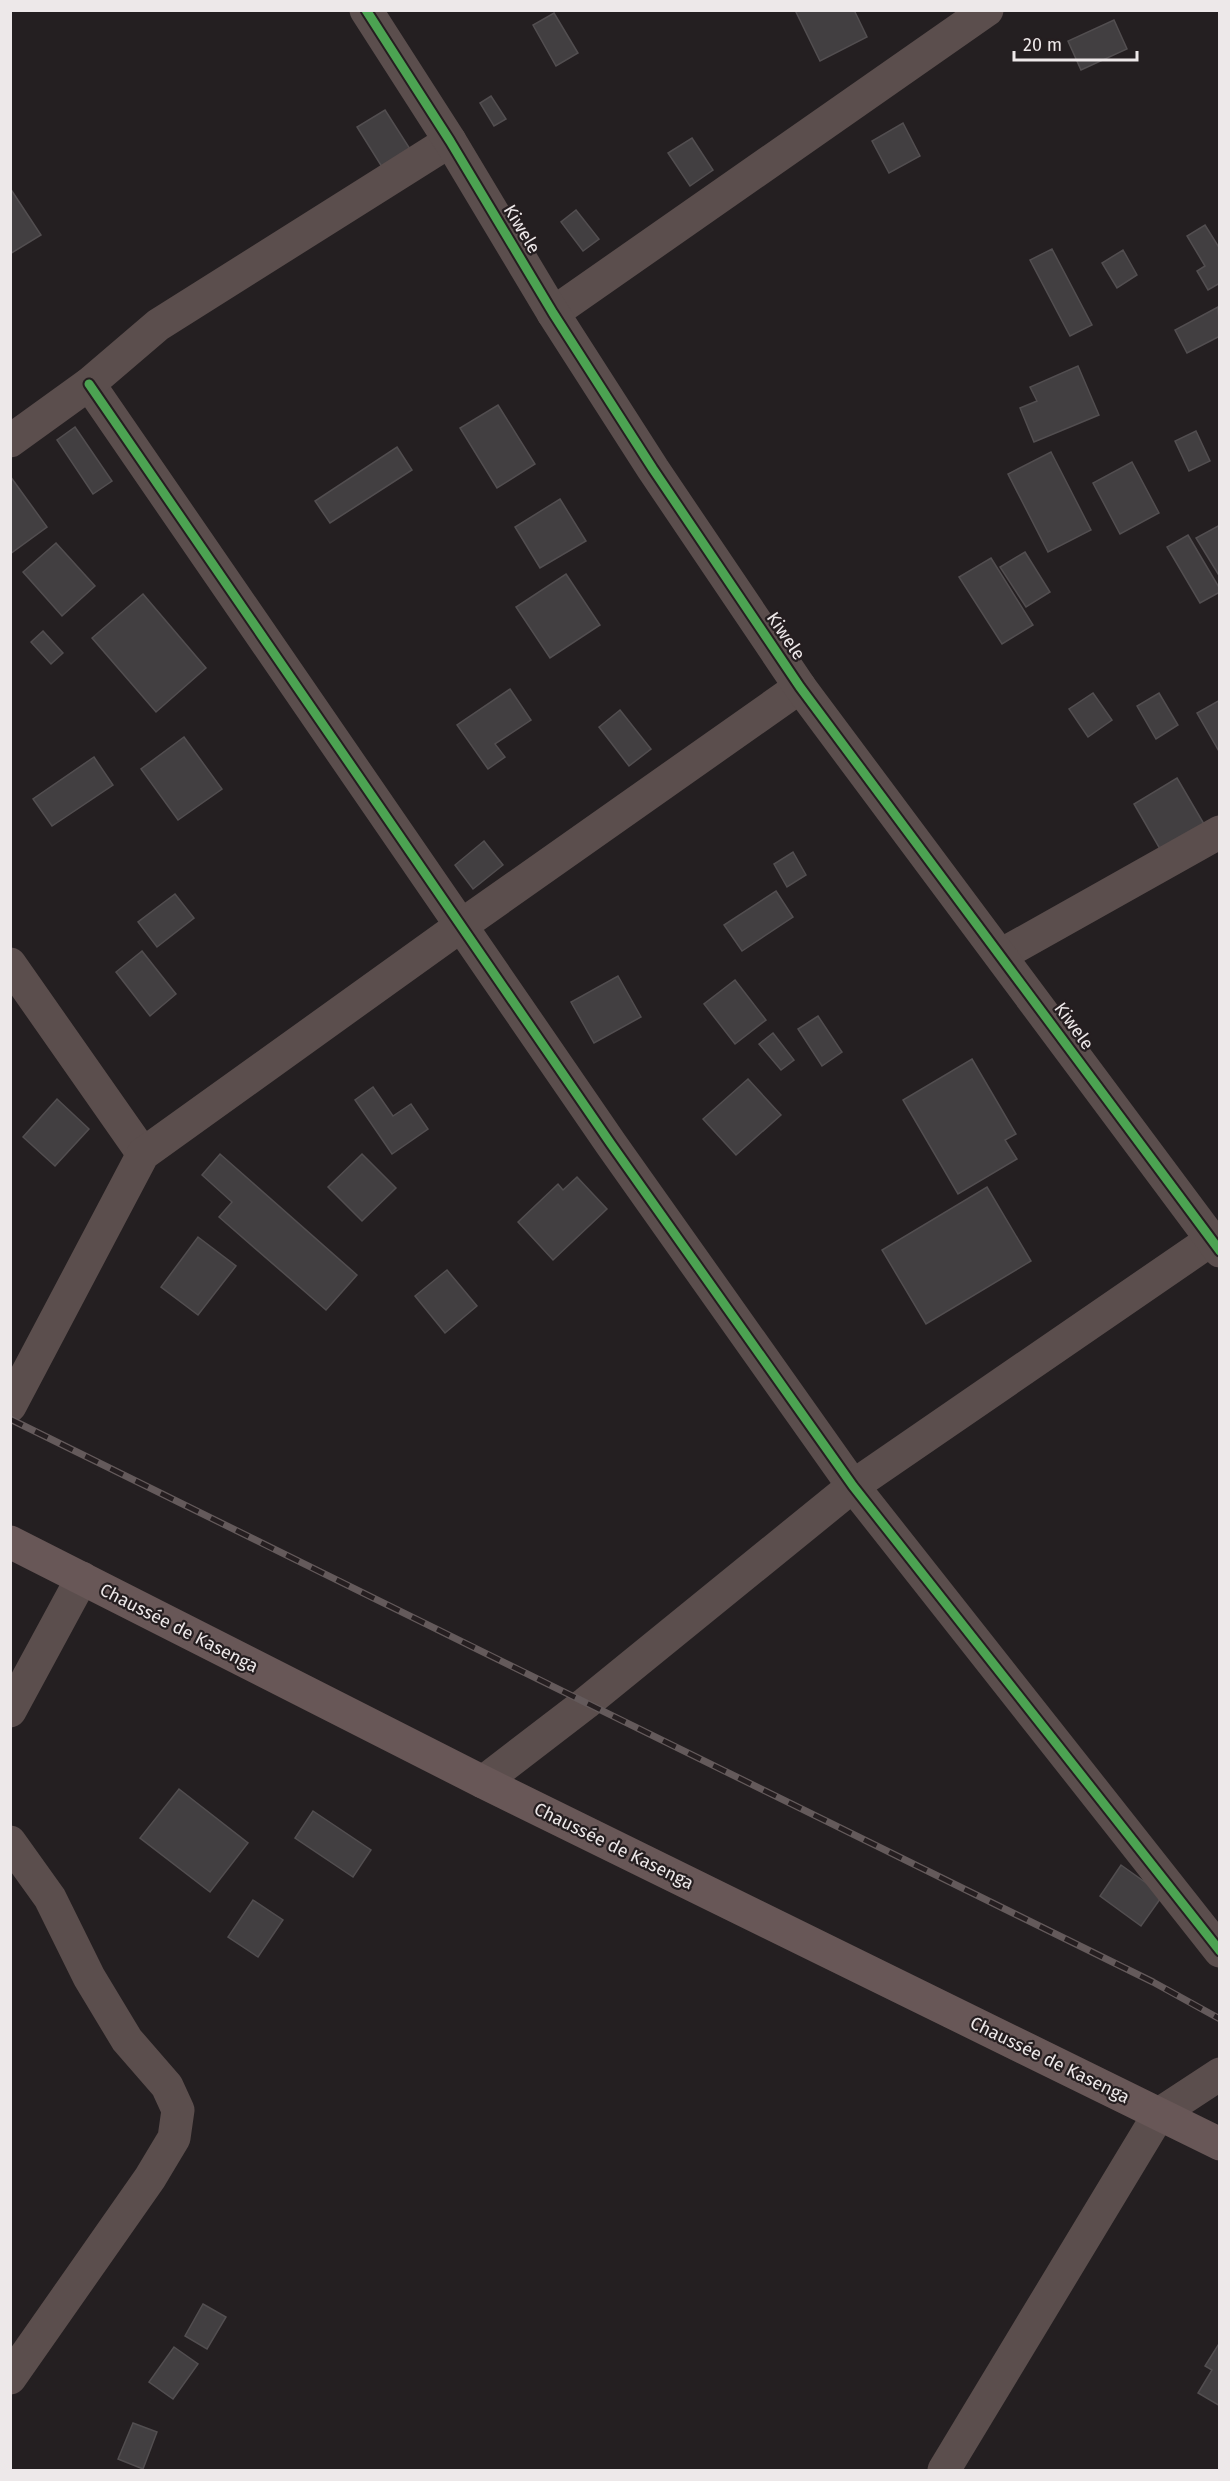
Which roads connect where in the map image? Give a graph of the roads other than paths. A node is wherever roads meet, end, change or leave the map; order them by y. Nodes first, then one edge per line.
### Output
1 (366, 10) edge
2 (987, 10) edge
3 (450, 141) junction
4 (553, 314) junction
5 (88, 384) junction
6 (10, 441) edge
7 (800, 687) junction
8 (1220, 832) edge
9 (462, 925) junction
10 (1001, 955) junction
11 (10, 964) edge
12 (143, 1155) junction
13 (1215, 1245) edge
14 (10, 1406) edge
15 (853, 1486) junction
16 (10, 1542) edge
17 (82, 1578) junction
18 (10, 1711) edge
19 (483, 1782) junction
20 (10, 1842) edge
21 (1220, 1952) edge
22 (1220, 2074) edge
23 (1160, 2114) junction
24 (1220, 2144) edge
25 (10, 2378) edge
26 (944, 2470) edge

1 - 3 street, Kiwele
2 - 4 street
3 - 4 street, Kiwele
3 - 5 street
4 - 7 street, Kiwele
5 - 6 street
5 - 9 street
7 - 9 street
7 - 10 street, Kiwele
8 - 10 street
9 - 12 street
9 - 15 street
10 - 13 street, Kiwele
11 - 12 street
12 - 14 street
13 - 15 street
15 - 19 street
15 - 21 street
16 - 17 main road, Chaussée de Kasenga
17 - 18 street
17 - 19 main road, Chaussée de Kasenga
19 - 23 main road, Chaussée de Kasenga
20 - 25 street
22 - 23 street
23 - 24 main road, Chaussée de Kasenga
23 - 26 street

